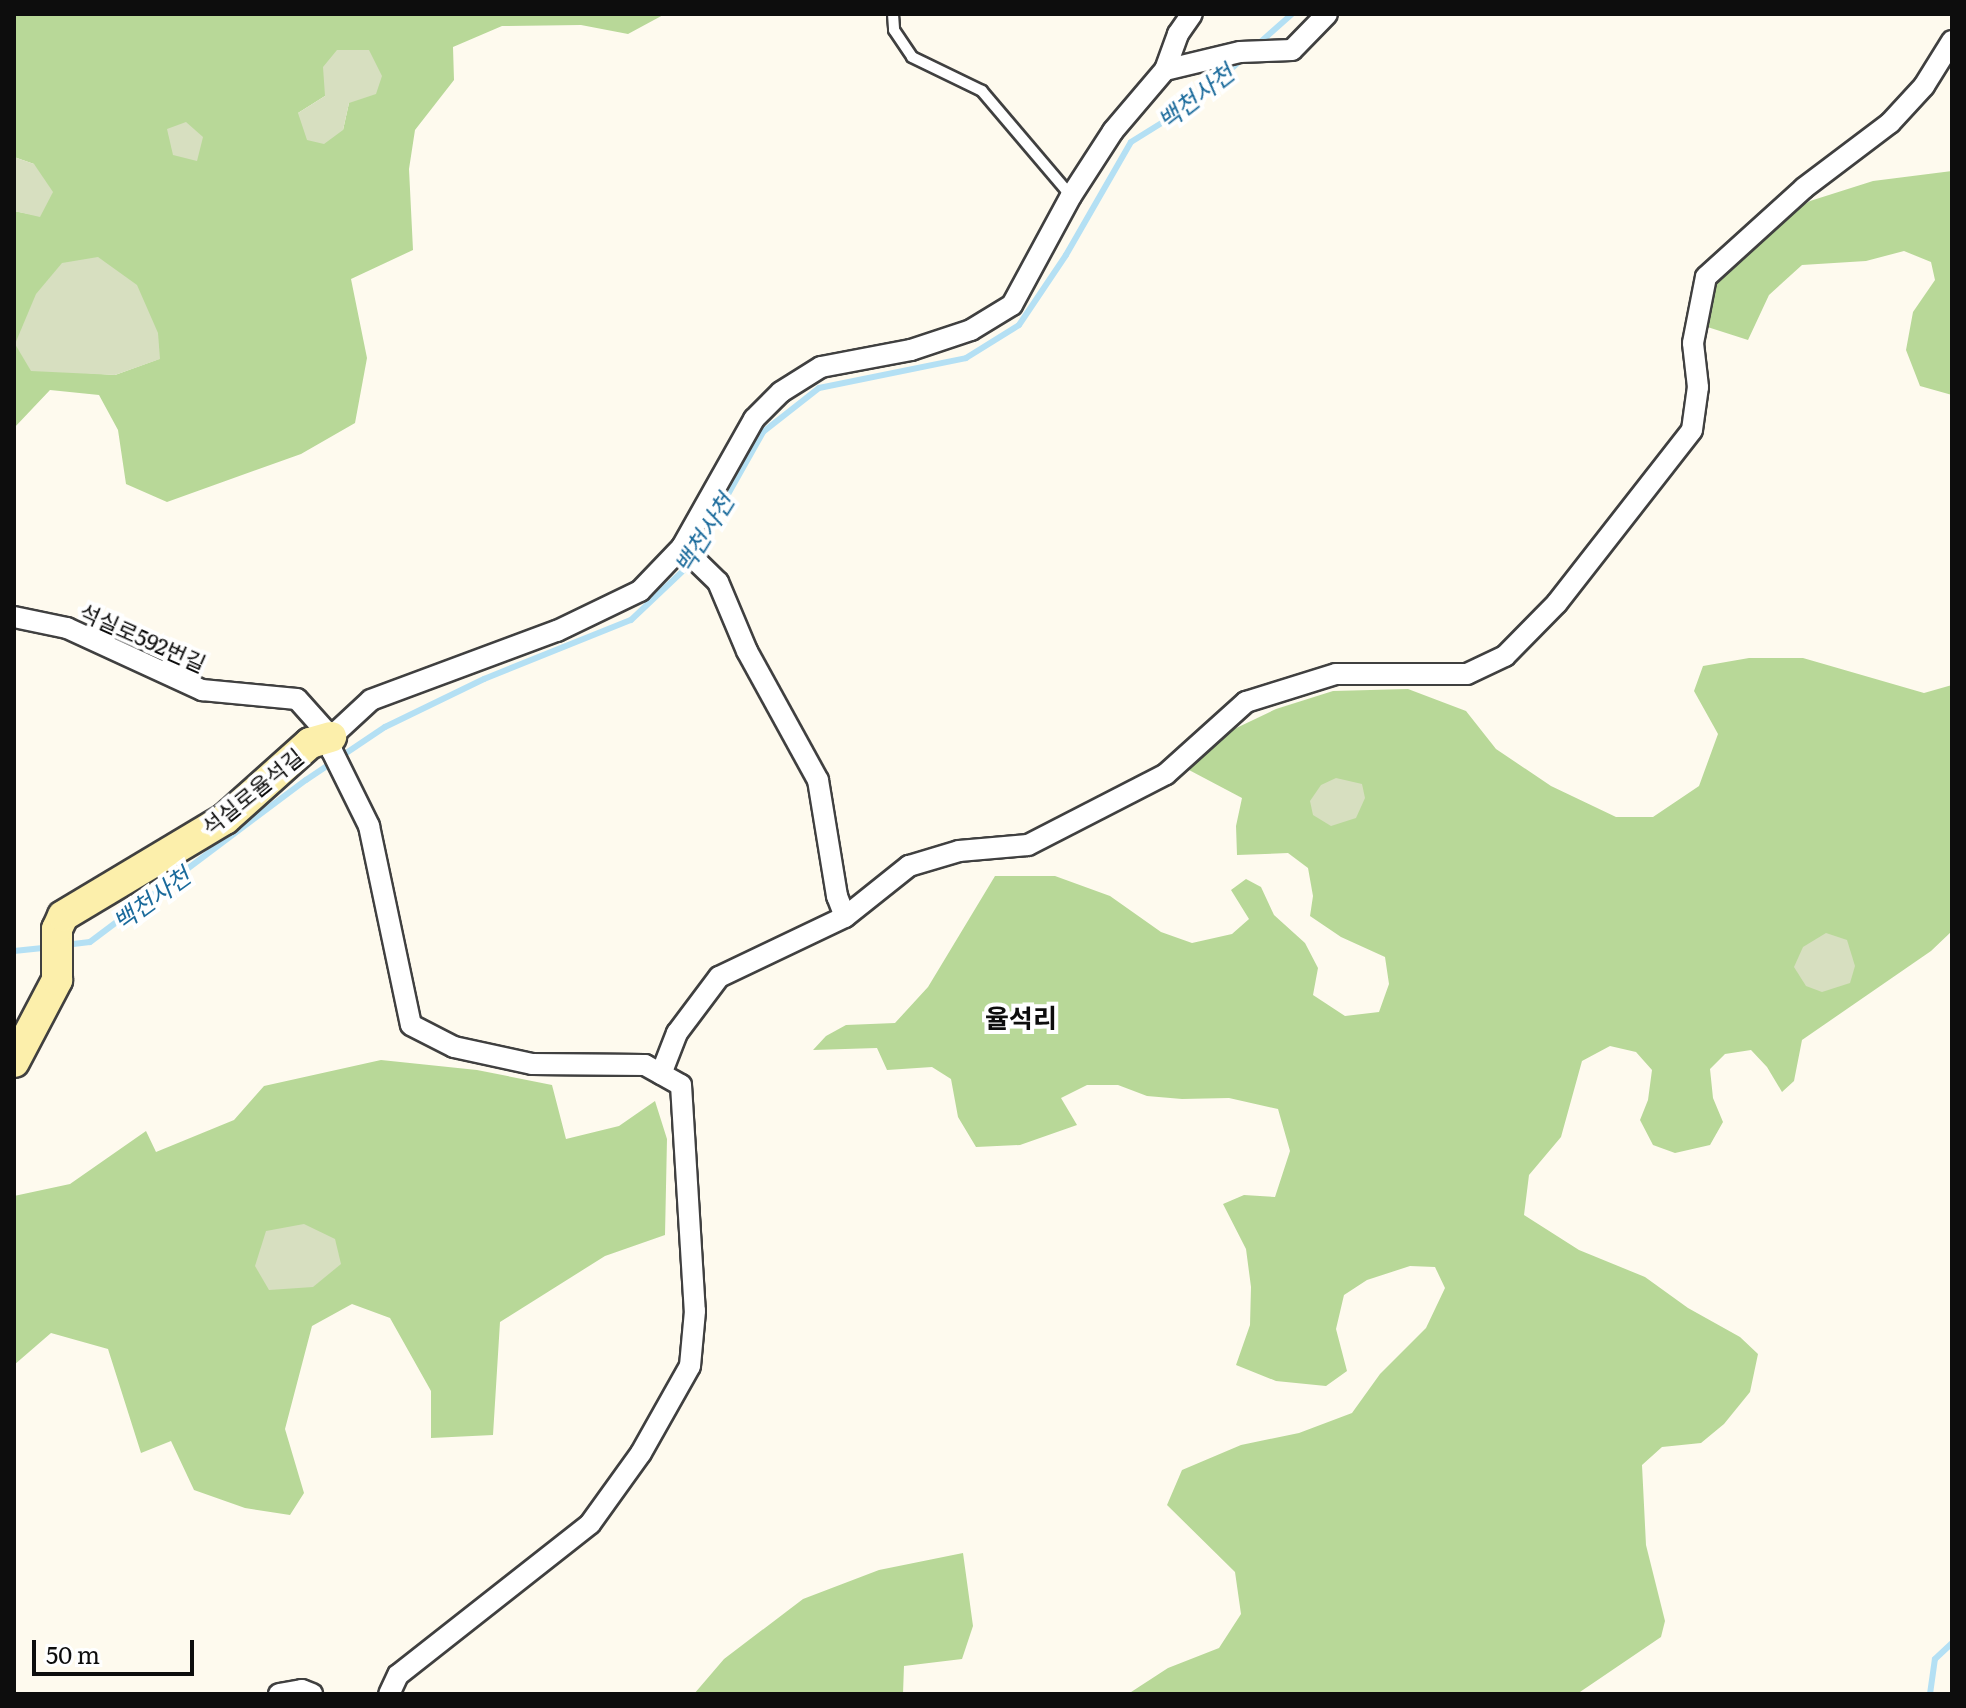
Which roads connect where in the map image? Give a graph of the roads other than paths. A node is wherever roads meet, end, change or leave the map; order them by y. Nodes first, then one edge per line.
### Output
1 (893, 14) edge
2 (1192, 14) edge
3 (1327, 14) edge
4 (1952, 41) edge
5 (1165, 70) junction
6 (1071, 196) junction
7 (684, 548) junction
8 (14, 617) edge
9 (332, 744) junction
10 (845, 917) junction
11 (14, 1062) edge
12 (661, 1074) junction
13 (279, 1694) edge
14 (312, 1694) edge
15 (389, 1694) edge

1 - 6 lane
2 - 5 street
3 - 5 street
4 - 10 street
5 - 6 street
6 - 7 street
7 - 9 street
7 - 10 street
8 - 9 street, 석실로592번길
9 - 11 street, 석실로율석길
9 - 12 street, 석실로592번길
10 - 12 street
12 - 15 street
13 - 14 street

